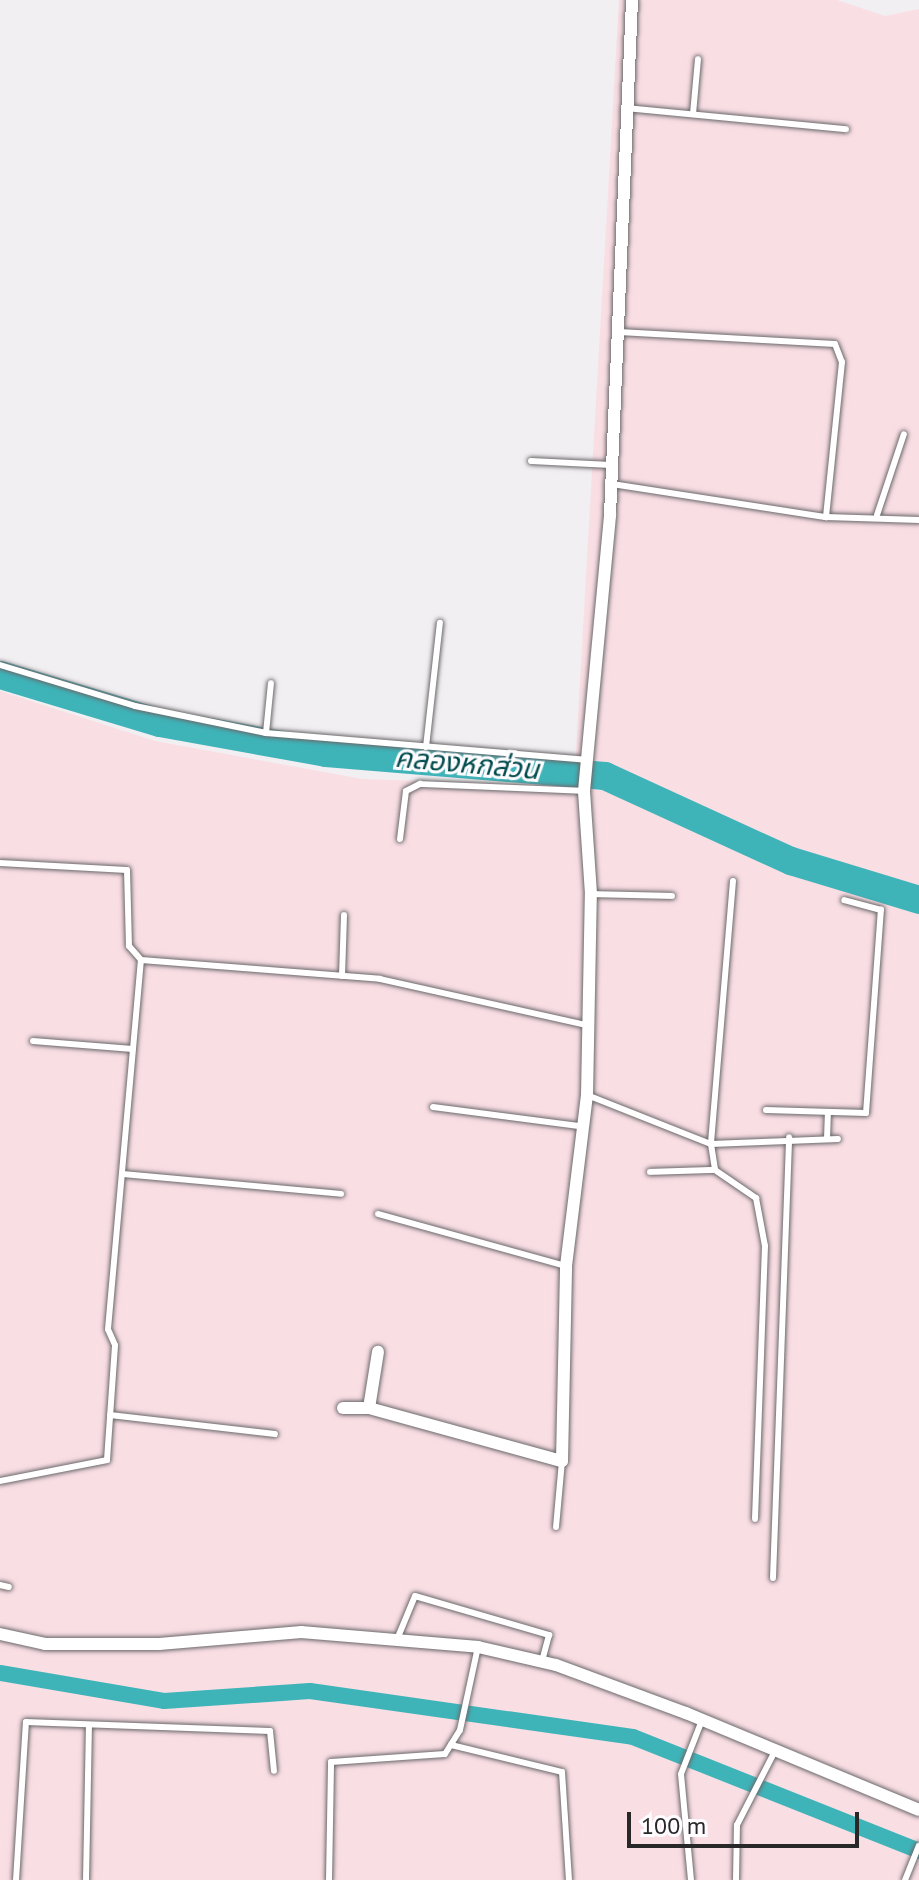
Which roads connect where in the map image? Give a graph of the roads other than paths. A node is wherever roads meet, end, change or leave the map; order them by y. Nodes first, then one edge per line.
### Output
1 (632, 0) edge
2 (698, 59) dead end
3 (626, 108) junction
4 (693, 114) junction
5 (846, 129) dead end
6 (613, 331) junction
7 (904, 434) dead end
8 (531, 461) dead end
9 (613, 465) junction
10 (612, 484) junction
11 (877, 515) junction
12 (826, 517) junction
13 (919, 520) edge
14 (440, 623) dead end
15 (0, 665) edge
16 (271, 683) dead end
17 (266, 733) junction
18 (426, 747) junction
19 (588, 763) junction
20 (584, 791) junction
21 (400, 839) dead end
22 (0, 863) edge
23 (733, 881) dead end
24 (591, 894) junction
25 (672, 896) dead end
26 (844, 900) dead end
27 (344, 915) dead end
28 (141, 960) junction
29 (342, 976) junction
30 (586, 1025) junction
31 (33, 1041) dead end
32 (133, 1049) junction
33 (587, 1095) junction
34 (433, 1107) dead end
35 (766, 1110) dead end
36 (828, 1112) junction
37 (579, 1126) junction
38 (789, 1137) junction
39 (827, 1139) junction
40 (838, 1139) dead end
41 (711, 1144) junction
42 (715, 1170) junction
43 (650, 1172) dead end
44 (123, 1174) junction
45 (341, 1194) dead end
46 (378, 1214) dead end
47 (566, 1266) junction
48 (378, 1352) dead end
49 (343, 1408) dead end
50 (369, 1408) junction
51 (110, 1415) junction
52 (275, 1434) dead end
53 (562, 1461) junction
54 (0, 1481) edge
55 (755, 1519) dead end
56 (556, 1527) dead end
57 (773, 1578) dead end
58 (0, 1585) edge
59 (9, 1587) dead end
60 (0, 1634) edge
61 (398, 1637) junction
62 (478, 1647) junction
63 (542, 1662) junction
64 (702, 1720) junction
65 (89, 1726) junction
66 (451, 1745) junction
67 (775, 1751) junction
68 (274, 1771) dead end
69 (919, 1810) edge
70 (919, 1846) edge
71 (16, 1880) edge
72 (86, 1880) edge
73 (329, 1880) edge
74 (569, 1880) edge
75 (691, 1880) edge
76 (736, 1880) edge
77 (905, 1880) edge

1 - 3 street
2 - 4 lane
3 - 4 lane
3 - 6 street
4 - 5 lane
6 - 9 street
6 - 12 lane
7 - 11 lane
8 - 9 lane
9 - 10 street
10 - 12 lane
10 - 19 street
11 - 12 lane
11 - 13 lane
14 - 18 lane
15 - 17 lane
16 - 17 lane
17 - 18 lane
18 - 19 lane
19 - 20 street
20 - 21 lane
20 - 24 street
22 - 28 lane
23 - 41 lane
24 - 25 lane
24 - 30 street
26 - 36 lane
27 - 29 lane
28 - 29 lane
28 - 32 lane
29 - 30 lane
30 - 33 street
31 - 32 lane
32 - 44 lane
33 - 37 street
33 - 41 lane
34 - 37 lane
35 - 36 lane
36 - 39 lane
37 - 47 street
38 - 39 lane
38 - 41 lane
38 - 57 lane
39 - 40 lane
41 - 42 lane
42 - 43 lane
42 - 55 lane
44 - 45 lane
44 - 51 lane
46 - 47 lane
47 - 53 street
48 - 50 street
49 - 50 street
50 - 53 street
51 - 52 lane
51 - 54 lane
53 - 56 lane
58 - 59 lane
60 - 61 street
61 - 62 street
61 - 63 lane
62 - 63 street
62 - 66 lane
63 - 64 street
64 - 67 street
64 - 75 lane
65 - 68 lane
65 - 71 lane
65 - 72 lane
66 - 73 lane
66 - 74 lane
67 - 69 street
67 - 76 lane
70 - 77 lane

